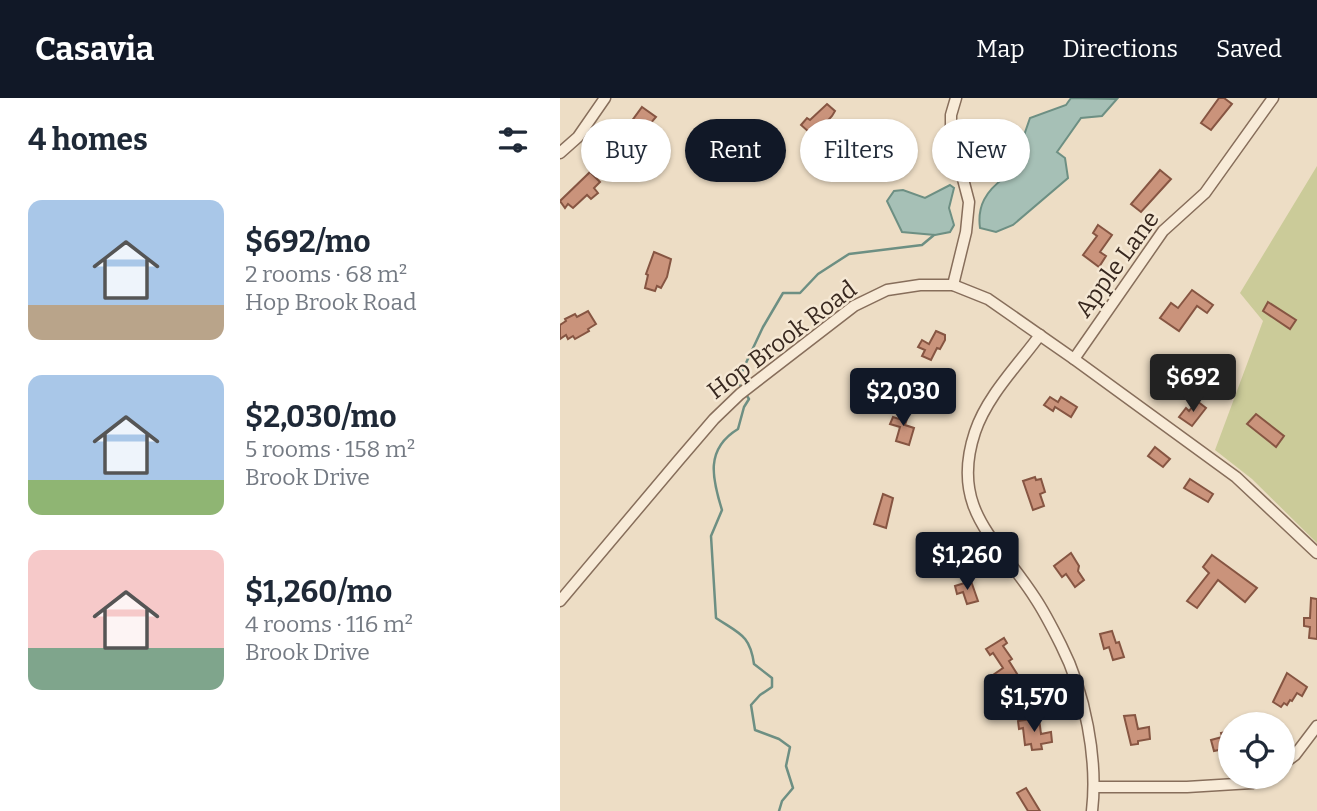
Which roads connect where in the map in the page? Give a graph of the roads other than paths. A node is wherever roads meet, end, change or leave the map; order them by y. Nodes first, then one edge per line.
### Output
1 (606, 98) edge
2 (956, 98) edge
3 (1273, 98) edge
4 (560, 153) edge
5 (953, 285) junction
6 (1040, 335) junction
7 (1074, 359) junction
8 (1317, 553) edge
9 (560, 601) edge
10 (1317, 726) edge
11 (1295, 755) edge
12 (1218, 785) edge
13 (1095, 787) junction
14 (1093, 811) edge

1 - 4 street
2 - 5 street
3 - 7 street, Apple Lane
5 - 6 street, Hop Brook Road
5 - 9 street, Hop Brook Road
6 - 7 street, Hop Brook Road
6 - 13 street
7 - 8 street, Hop Brook Road
10 - 11 street
12 - 13 street
13 - 14 street

